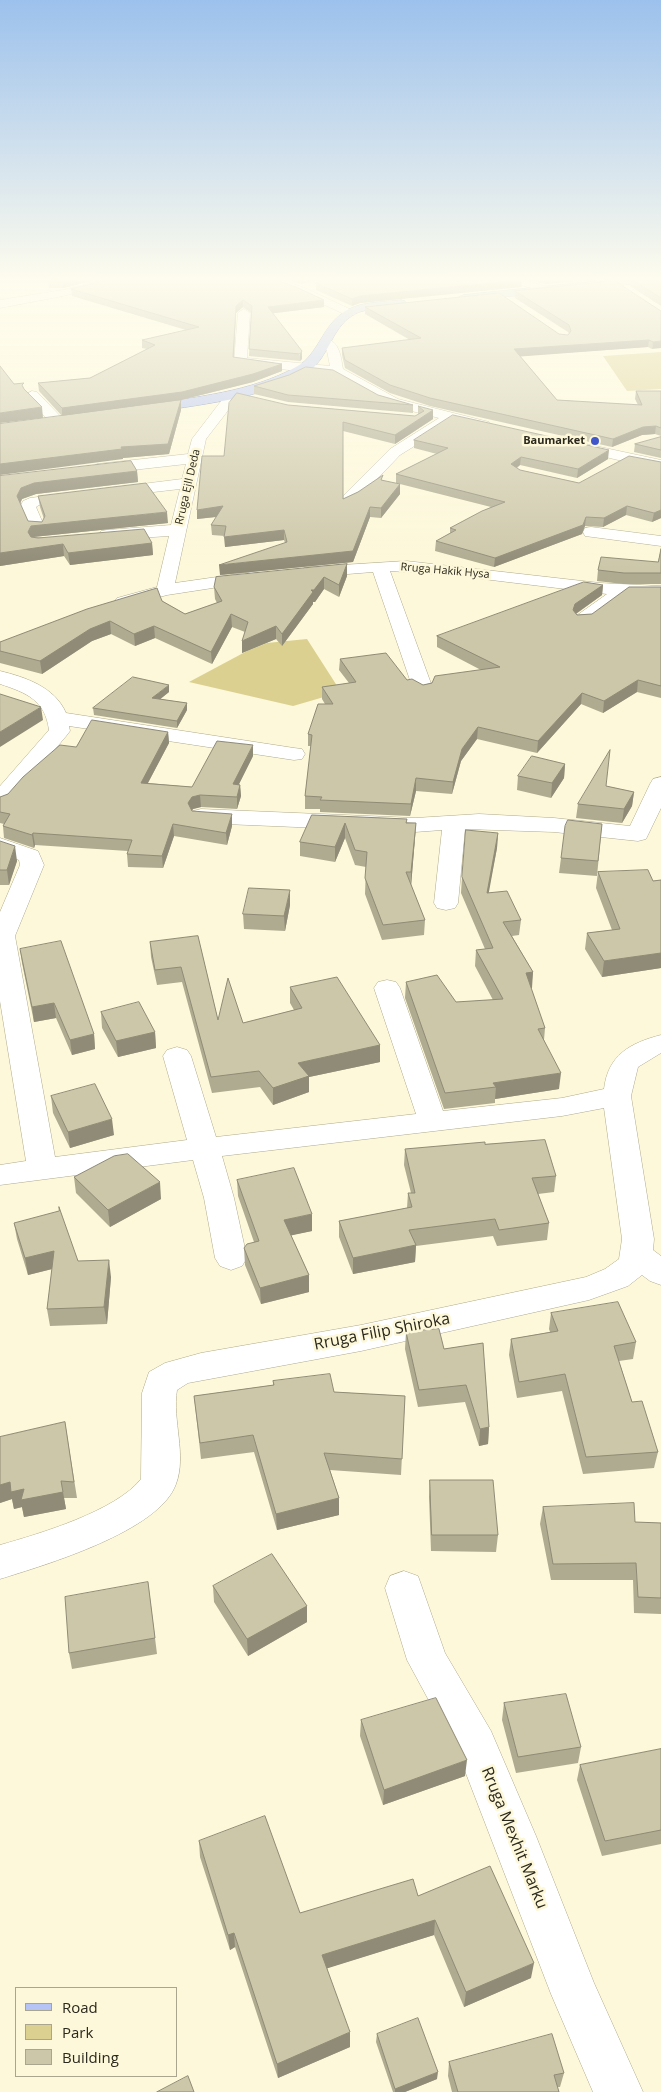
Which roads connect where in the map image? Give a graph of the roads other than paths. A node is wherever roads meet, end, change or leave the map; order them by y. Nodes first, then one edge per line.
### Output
1 (258, 374) edge
2 (342, 374) edge
3 (251, 387) joint
4 (230, 394) junction
5 (32, 395) edge
6 (256, 401) edge
7 (134, 411) edge
8 (397, 418) edge
9 (449, 418) junction
10 (62, 421) joint
11 (38, 424) edge
12 (502, 429) edge
13 (556, 441) edge
14 (195, 458) junction
15 (661, 465) edge
16 (78, 471) edge
17 (189, 483) junction
18 (351, 497) edge
19 (178, 530) junction
20 (591, 532) dead end
21 (41, 538) edge
22 (87, 538) edge
23 (661, 541) edge
24 (380, 566) junction
25 (290, 574) edge
26 (272, 576) edge
27 (165, 590) junction
28 (623, 591) junction
29 (661, 591) edge
30 (109, 606) edge
31 (583, 620) edge
32 (0, 677) edge
33 (423, 689) edge
34 (60, 718) junction
35 (294, 754) dead end
36 (661, 784) edge
37 (0, 800) edge
38 (201, 816) edge
39 (454, 822) junction
40 (0, 845) edge
41 (446, 903) dead end
42 (1, 936) edge
43 (387, 988) dead end
44 (661, 1044) edge
45 (177, 1056) dead end
46 (617, 1096) junction
47 (432, 1120) junction
48 (205, 1148) junction
49 (42, 1168) junction
50 (0, 1175) edge
51 (231, 1258) dead end
52 (649, 1264) edge
53 (0, 1562) edge
54 (404, 1588) dead end
55 (618, 2092) edge

1 - 3 street
2 - 9 street
3 - 4 main road
4 - 6 street
4 - 7 main road
4 - 14 street, Rruga Ejll Deda
5 - 10 street
8 - 9 street
9 - 12 street
9 - 18 street
10 - 11 main road
13 - 15 street
14 - 16 street
14 - 17 street, Rruga Ejll Deda
17 - 19 street, Rruga Ejll Deda
17 - 21 street
19 - 22 street
19 - 27 street, Rruga Ejll Deda
20 - 23 street
24 - 25 street, Rruga Hakik Hysa
24 - 28 street, Rruga Hakik Hysa
24 - 33 street
26 - 27 street
27 - 30 street
28 - 29 street, Rruga Hakik Hysa
28 - 31 street
32 - 34 street
34 - 35 street
34 - 37 street
36 - 39 street
38 - 39 street
39 - 41 street
40 - 42 street
42 - 49 street
43 - 47 street
44 - 46 street, Rruga Filip Shiroka
45 - 48 street
46 - 47 street
46 - 52 street, Rruga Filip Shiroka
47 - 48 street
48 - 49 street
48 - 51 street
49 - 50 street
52 - 53 street, Rruga Filip Shiroka
54 - 55 street, Rruga Mexhit Marku

